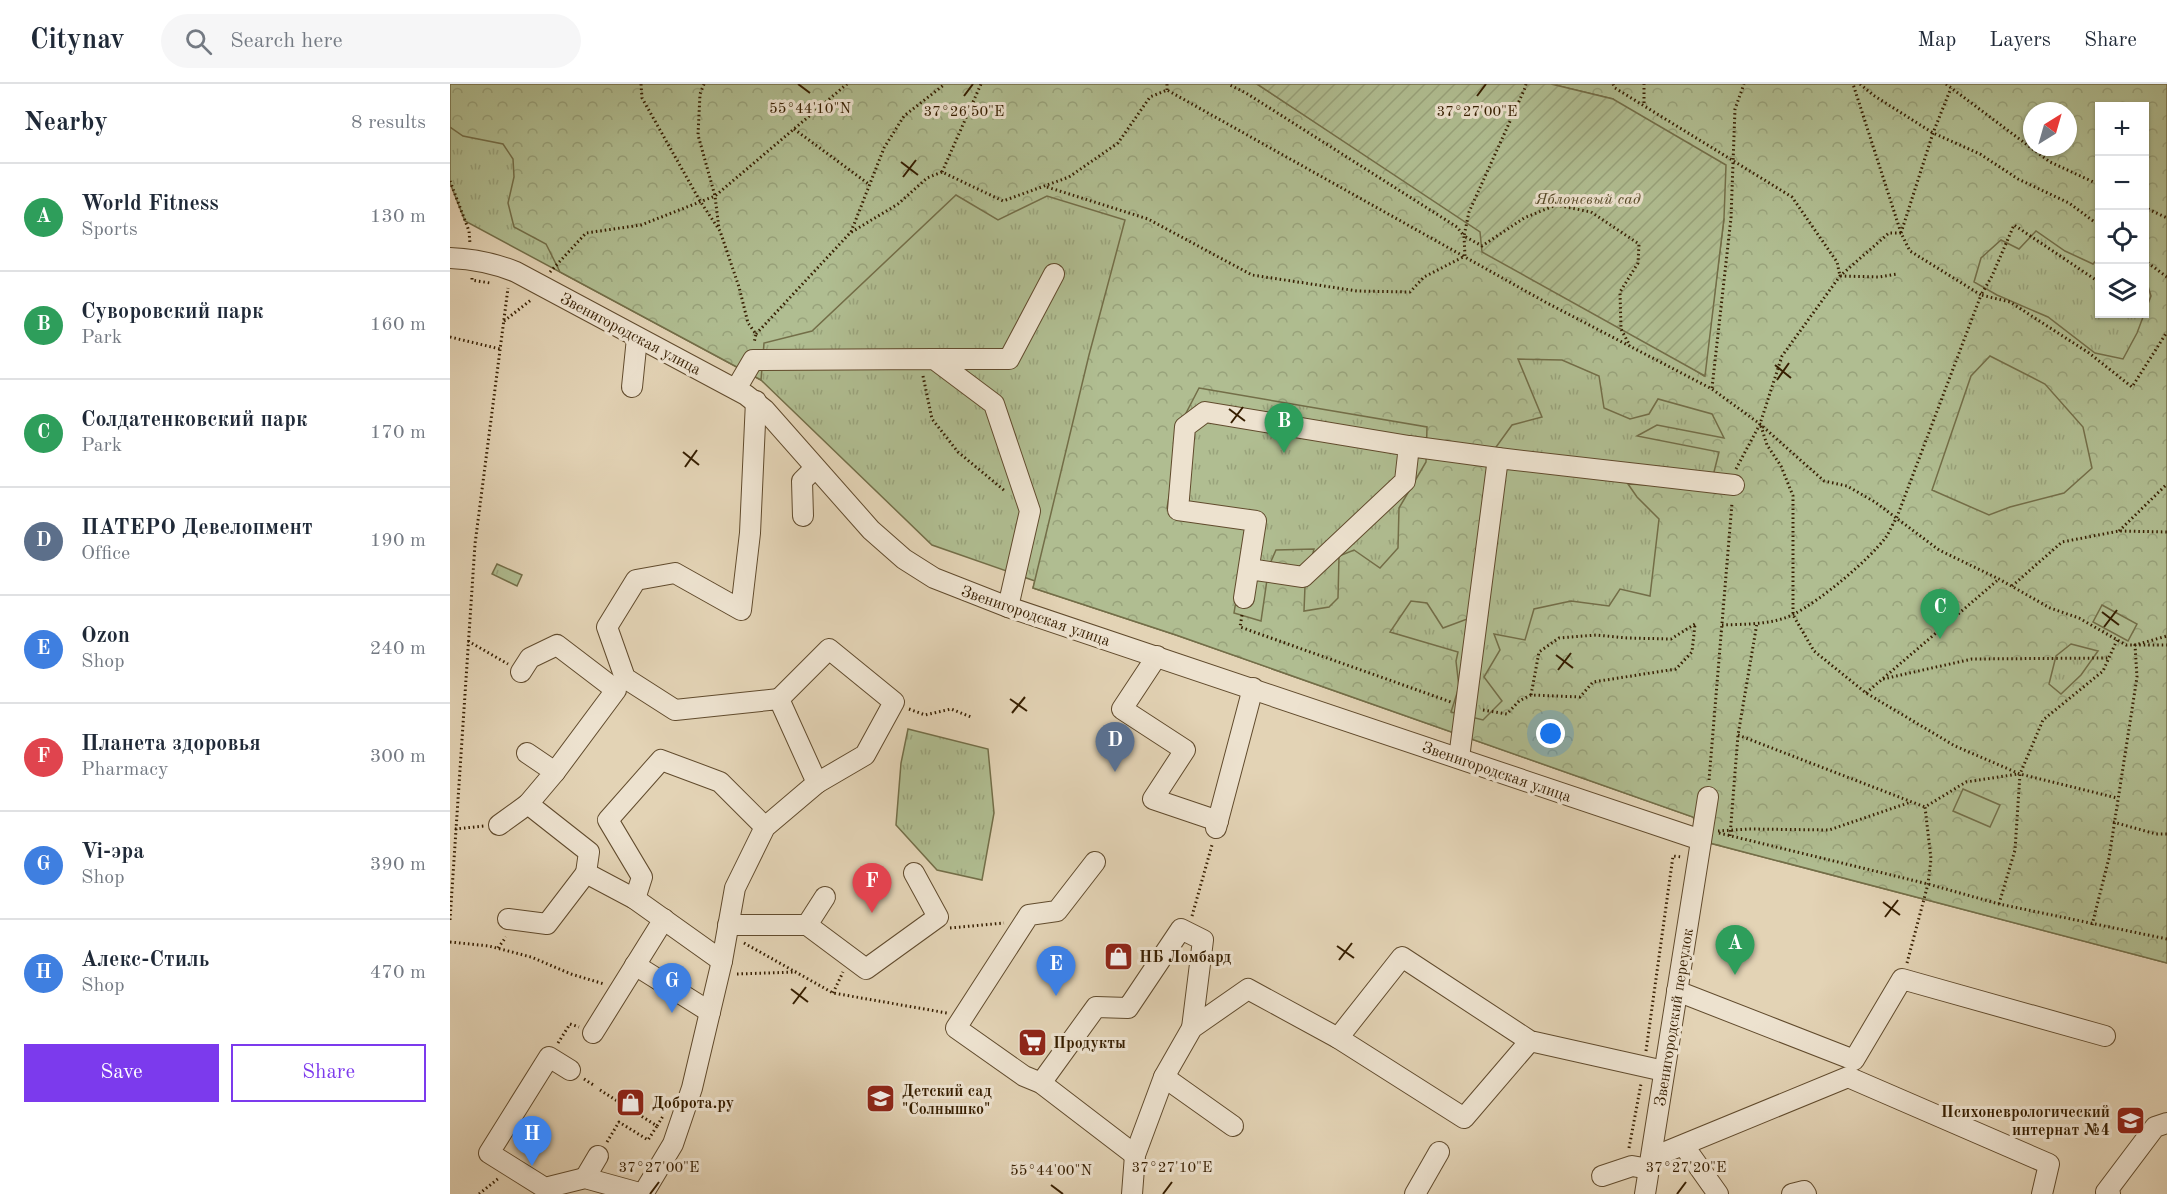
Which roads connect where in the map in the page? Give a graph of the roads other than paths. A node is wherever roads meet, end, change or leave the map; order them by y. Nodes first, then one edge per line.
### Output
1 (450, 258) edge
2 (1054, 274) dead end
3 (637, 338) junction
4 (927, 359) junction
5 (632, 387) dead end
6 (736, 389) junction
7 (756, 401) junction
8 (1409, 446) junction
9 (1498, 458) junction
10 (815, 468) junction
11 (1734, 485) road end
12 (803, 516) dead end
13 (1249, 569) junction
14 (1244, 598) dead end
15 (1008, 608) junction
16 (1157, 656) junction
17 (521, 672) road end
18 (621, 684) junction
19 (1253, 688) junction
20 (779, 699) junction
21 (527, 753) dead end
22 (1459, 758) junction
23 (555, 772) junction
24 (817, 783) junction
25 (1708, 797) road end
26 (528, 804) junction
27 (499, 825) road end
28 (765, 827) junction
29 (1707, 833) junction
30 (1095, 862) dead end
31 (586, 873) junction
32 (914, 873) dead end
33 (825, 897) dead end
34 (635, 899) junction
35 (508, 919) dead end
36 (664, 919) junction
37 (807, 925) junction
38 (728, 929) junction
39 (635, 965) junction
40 (720, 967) junction
41 (1677, 991) junction
42 (710, 1012) junction
43 (1192, 1028) junction
44 (593, 1033) dead end
45 (2105, 1036) dead end
46 (1338, 1038) junction
47 (1530, 1041) junction
48 (570, 1070) dead end
49 (1664, 1071) junction
50 (1164, 1077) junction
51 (1041, 1083) junction
52 (2167, 1123) edge
53 (1233, 1126) dead end
54 (1684, 1146) junction
55 (1439, 1152) dead end
56 (1135, 1155) junction
57 (598, 1156) road end
58 (1650, 1163) junction
59 (1602, 1176) dead end
60 (585, 1178) junction
61 (643, 1194) edge
62 (1132, 1194) edge
63 (1415, 1194) edge
64 (1645, 1194) edge
65 (1718, 1194) edge
66 (1792, 1194) edge
67 (1806, 1194) edge
68 (2042, 1194) edge
69 (2110, 1194) edge

1 - 3 street, Звенигородская улица
2 - 4 street
3 - 5 street
3 - 6 street, Звенигородская улица
4 - 6 street
4 - 15 street
6 - 7 street, Звенигородская улица
7 - 10 street, Звенигородская улица
7 - 18 street
8 - 9 street
8 - 13 street
8 - 13 street
9 - 11 street
9 - 22 street
10 - 12 street
10 - 15 street, Звенигородская улица
13 - 14 street
15 - 16 street, Звенигородская улица
16 - 19 street, Звенигородская улица
16 - 19 street
17 - 18 street
18 - 20 street
18 - 23 street
19 - 22 street, Звенигородская улица
20 - 24 street
20 - 24 street
21 - 23 street
22 - 29 street, Звенигородская улица
23 - 26 street
24 - 28 street
25 - 29 street, Звенигородский переулок
26 - 27 street
26 - 31 street
28 - 34 street
28 - 38 street
29 - 41 street, Звенигородский переулок
30 - 51 street
31 - 34 street
31 - 35 street
32 - 37 street
33 - 37 street
34 - 36 street
36 - 39 street
36 - 40 street
37 - 38 street
38 - 40 street
39 - 42 street
39 - 44 street
40 - 42 street
41 - 45 street
41 - 49 street, Звенигородский переулок
42 - 61 street
43 - 46 street
43 - 50 street
43 - 51 street
46 - 47 street
46 - 47 street
47 - 49 street
48 - 60 street
49 - 58 street, Звенигородский переулок
50 - 53 street
50 - 56 street
51 - 56 street
52 - 69 street
54 - 58 street
54 - 65 street
54 - 68 street
55 - 63 street
56 - 62 street
57 - 60 street
58 - 59 street
58 - 64 street, Звенигородский переулок
60 - 61 street
66 - 67 street

